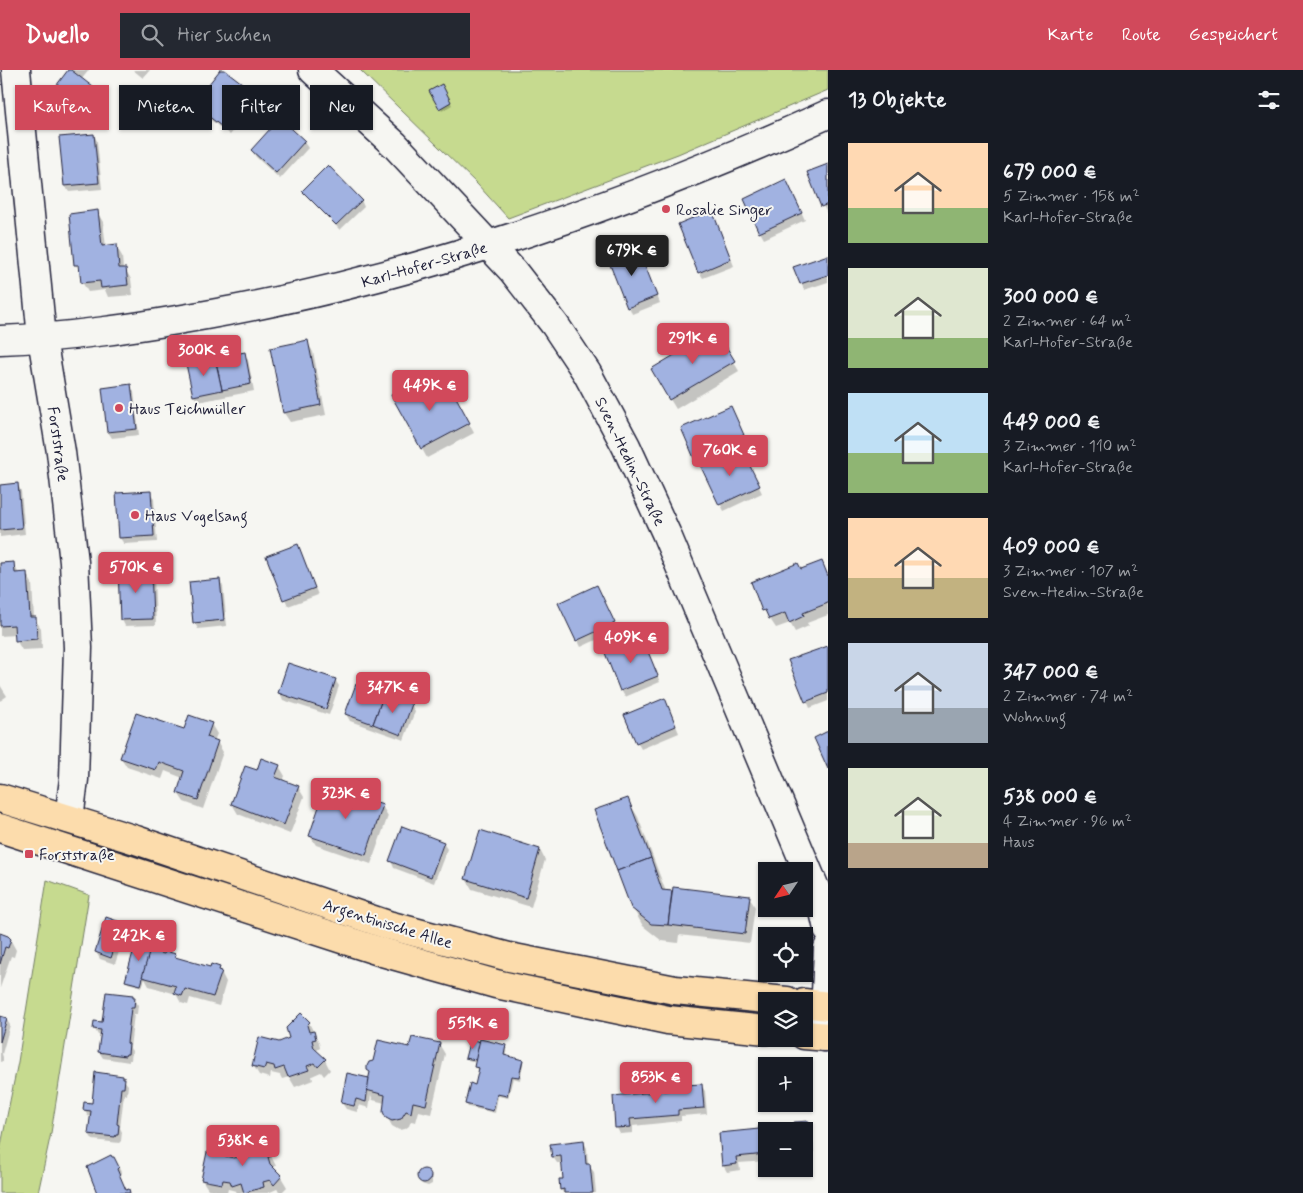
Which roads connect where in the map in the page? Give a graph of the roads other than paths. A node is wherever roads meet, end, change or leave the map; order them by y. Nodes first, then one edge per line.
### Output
1 (16, 70) edge
2 (313, 70) edge
3 (828, 114) edge
4 (489, 245) junction
5 (42, 338) junction
6 (0, 340) edge
7 (0, 798) edge
8 (69, 819) junction
9 (0, 828) edge
10 (828, 930) edge
11 (828, 948) edge
12 (758, 998) edge
13 (819, 1005) edge
14 (758, 1029) edge
15 (819, 1036) edge

1 - 5 street, Forststraße
2 - 4 street, Sven-Hedin-Straße
3 - 4 street, Karl-Hofer-Straße
4 - 5 street, Karl-Hofer-Straße
4 - 10 street, Sven-Hedin-Straße
5 - 6 street, Karl-Hofer-Straße
5 - 8 street, Forststraße
7 - 8 main road, Argentinische Allee
8 - 12 main road, Argentinische Allee
9 - 14 main road, Argentinische Allee
11 - 13 street
13 - 15 street

